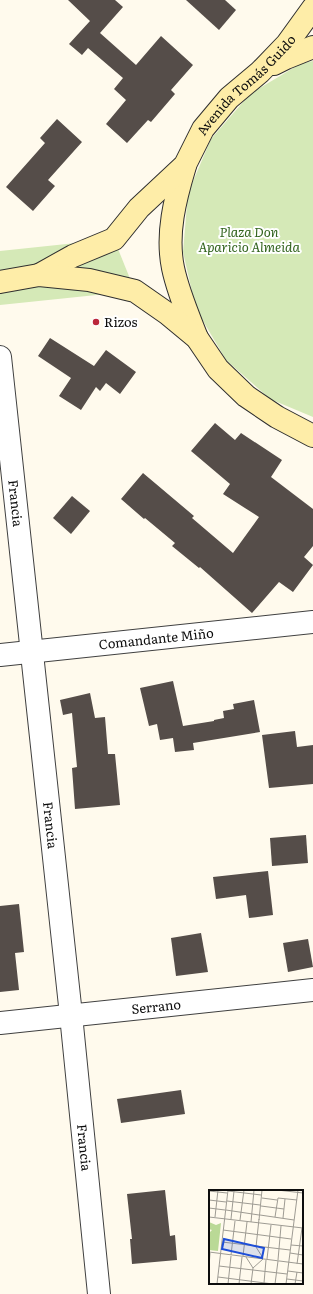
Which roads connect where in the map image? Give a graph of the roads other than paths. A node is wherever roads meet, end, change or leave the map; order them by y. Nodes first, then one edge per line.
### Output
1 (313, 8) edge
2 (313, 47) edge
3 (260, 72) junction
4 (185, 165) junction
5 (39, 275) junction
6 (0, 282) edge
7 (197, 338) junction
8 (0, 357) edge
9 (277, 417) junction
10 (313, 431) edge
11 (313, 436) edge
12 (313, 622) edge
13 (32, 652) junction
14 (0, 655) edge
15 (313, 990) edge
16 (71, 1015) junction
17 (0, 1023) edge
18 (99, 1294) edge

1 - 3 main road, Avenida Tomás Guido
2 - 3 main road
3 - 4 main road, Avenida Tomás Guido
4 - 5 main road, Avenida Tomás Guido
4 - 7 main road, Avenida Tomás Guido
5 - 6 main road, Avenida Tomás Guido
5 - 7 main road, Avenida Tomás Guido
7 - 9 main road, Avenida Tomás Guido
8 - 13 street, Francia
9 - 10 main road, Avenida Tomás Guido
9 - 11 main road, Avenida Tomás Guido
12 - 13 street, Comandante Miño
13 - 14 street, Comandante Miño
13 - 16 street, Francia
15 - 16 street, Serrano
16 - 17 street, Serrano
16 - 18 street, Francia

